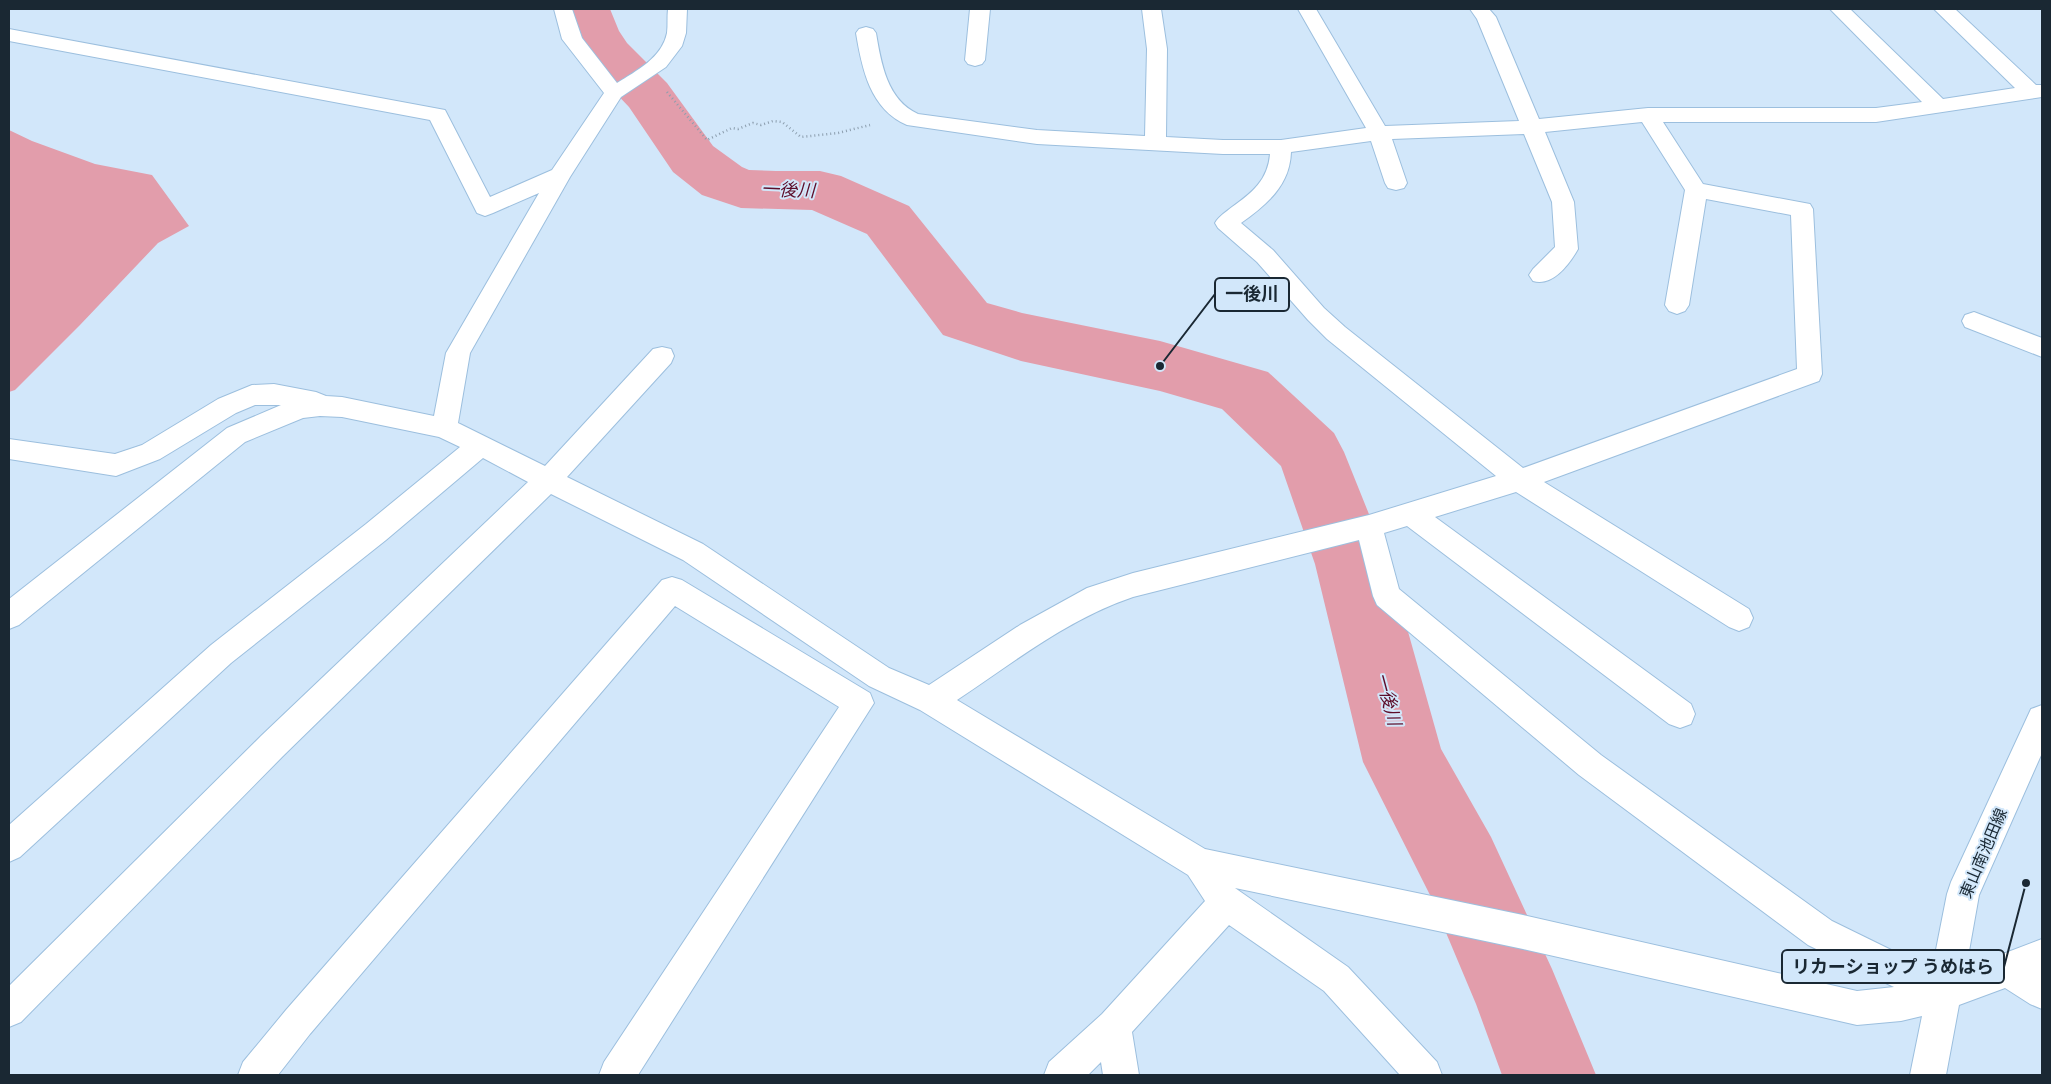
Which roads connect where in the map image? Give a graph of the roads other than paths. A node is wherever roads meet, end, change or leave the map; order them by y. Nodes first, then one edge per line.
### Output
1 (563, 9) edge
2 (677, 9) edge
3 (980, 9) edge
4 (1152, 9) edge
5 (1307, 9) edge
6 (1479, 9) edge
7 (1839, 9) edge
8 (1944, 9) edge
9 (866, 33) dead end
10 (9, 35) edge
11 (975, 60) dead end
12 (2036, 92) edge
13 (614, 94) junction
14 (1939, 107) junction
15 (1648, 115) junction
16 (1531, 127) junction
17 (1379, 133) junction
18 (1155, 144) junction
19 (1281, 147) junction
20 (560, 175) junction
21 (1396, 182) dead end
22 (1696, 190) junction
23 (1541, 275) dead end
24 (1677, 305) dead end
25 (1974, 321) dead end
26 (2042, 348) edge
27 (662, 356) dead end
28 (342, 407) junction
29 (444, 428) junction
30 (480, 445) junction
31 (9, 449) edge
32 (548, 480) junction
33 (1519, 480) junction
34 (1410, 513) junction
35 (1366, 527) junction
36 (9, 616) edge
37 (1739, 618) dead end
38 (879, 677) junction
39 (931, 700) junction
40 (859, 704) junction
41 (1680, 714) dead end
42 (2042, 720) edge
43 (9, 846) edge
44 (1199, 864) junction
45 (1226, 902) junction
46 (2042, 956) edge
47 (2006, 969) junction
48 (2042, 992) edge
49 (1944, 994) junction
50 (9, 1010) edge
51 (1114, 1026) junction
52 (256, 1075) edge
53 (618, 1075) edge
54 (1062, 1075) edge
55 (1121, 1075) edge
56 (1424, 1075) edge
57 (1928, 1075) edge

1 - 13 street
2 - 13 street
3 - 11 street
4 - 18 street
5 - 17 street
6 - 16 street
7 - 14 street
8 - 12 street
9 - 18 street
10 - 20 street
12 - 14 street
13 - 20 street
14 - 15 street
15 - 16 street
15 - 22 street
16 - 17 street
16 - 23 street
17 - 19 street
17 - 21 street
18 - 19 street
19 - 33 street
20 - 29 street
22 - 24 street
22 - 33 street
25 - 26 street
27 - 32 street
28 - 29 street
28 - 31 street
28 - 36 street
29 - 30 street
30 - 32 street
30 - 43 street
32 - 38 street
32 - 50 street
33 - 34 street
33 - 37 street
34 - 35 street
34 - 41 street
35 - 39 street
35 - 49 street
38 - 39 street
38 - 40 street
39 - 44 street
40 - 52 street
40 - 53 street
42 - 49 street, 東山南池田線
44 - 45 street
44 - 49 street
45 - 51 street
45 - 56 street
46 - 47 street
47 - 48 street
47 - 49 street
49 - 57 street, 東山南池田線
51 - 54 street
51 - 55 street

